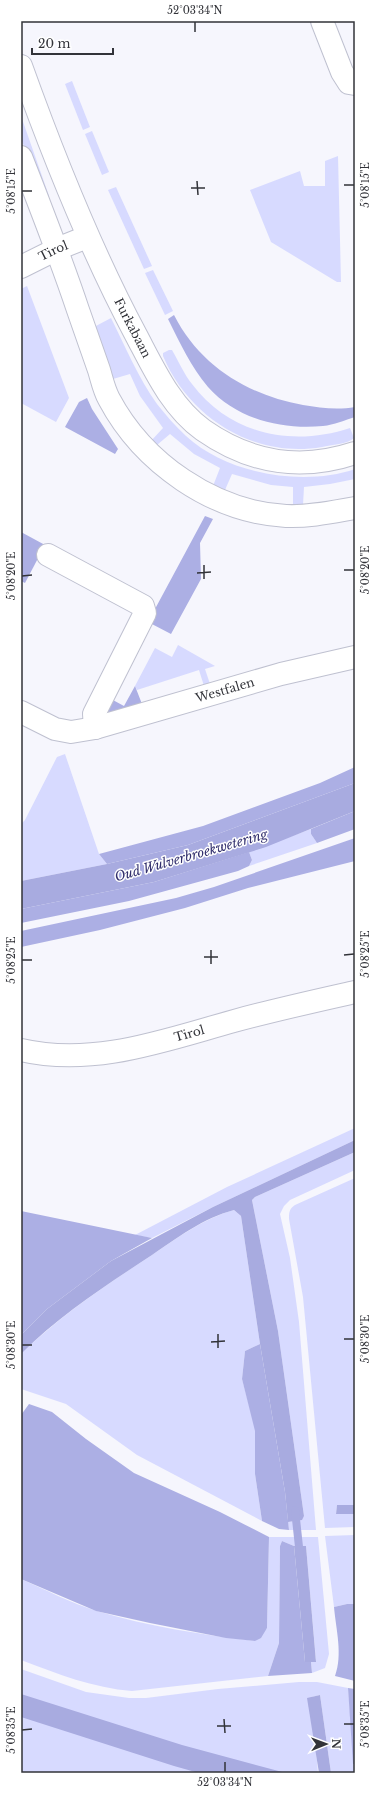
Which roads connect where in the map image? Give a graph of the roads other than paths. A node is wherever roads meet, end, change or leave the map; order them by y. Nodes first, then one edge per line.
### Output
1 (322, 21) edge
2 (21, 66) edge
3 (355, 84) edge
4 (21, 157) edge
5 (87, 237) junction
6 (57, 249) junction
7 (21, 267) edge
8 (355, 453) edge
9 (355, 508) edge
10 (48, 555) dead end
11 (355, 657) edge
12 (21, 712) edge
13 (95, 728) junction
14 (355, 992) edge
15 (21, 1050) edge

1 - 3 street
2 - 5 street, Furkabaan
4 - 6 street
5 - 6 street, Tirol
5 - 8 street, Furkabaan
6 - 7 street, Tirol
6 - 9 street
10 - 13 street
11 - 13 street, Westfalen
12 - 13 street, Westfalen
14 - 15 street, Tirol

